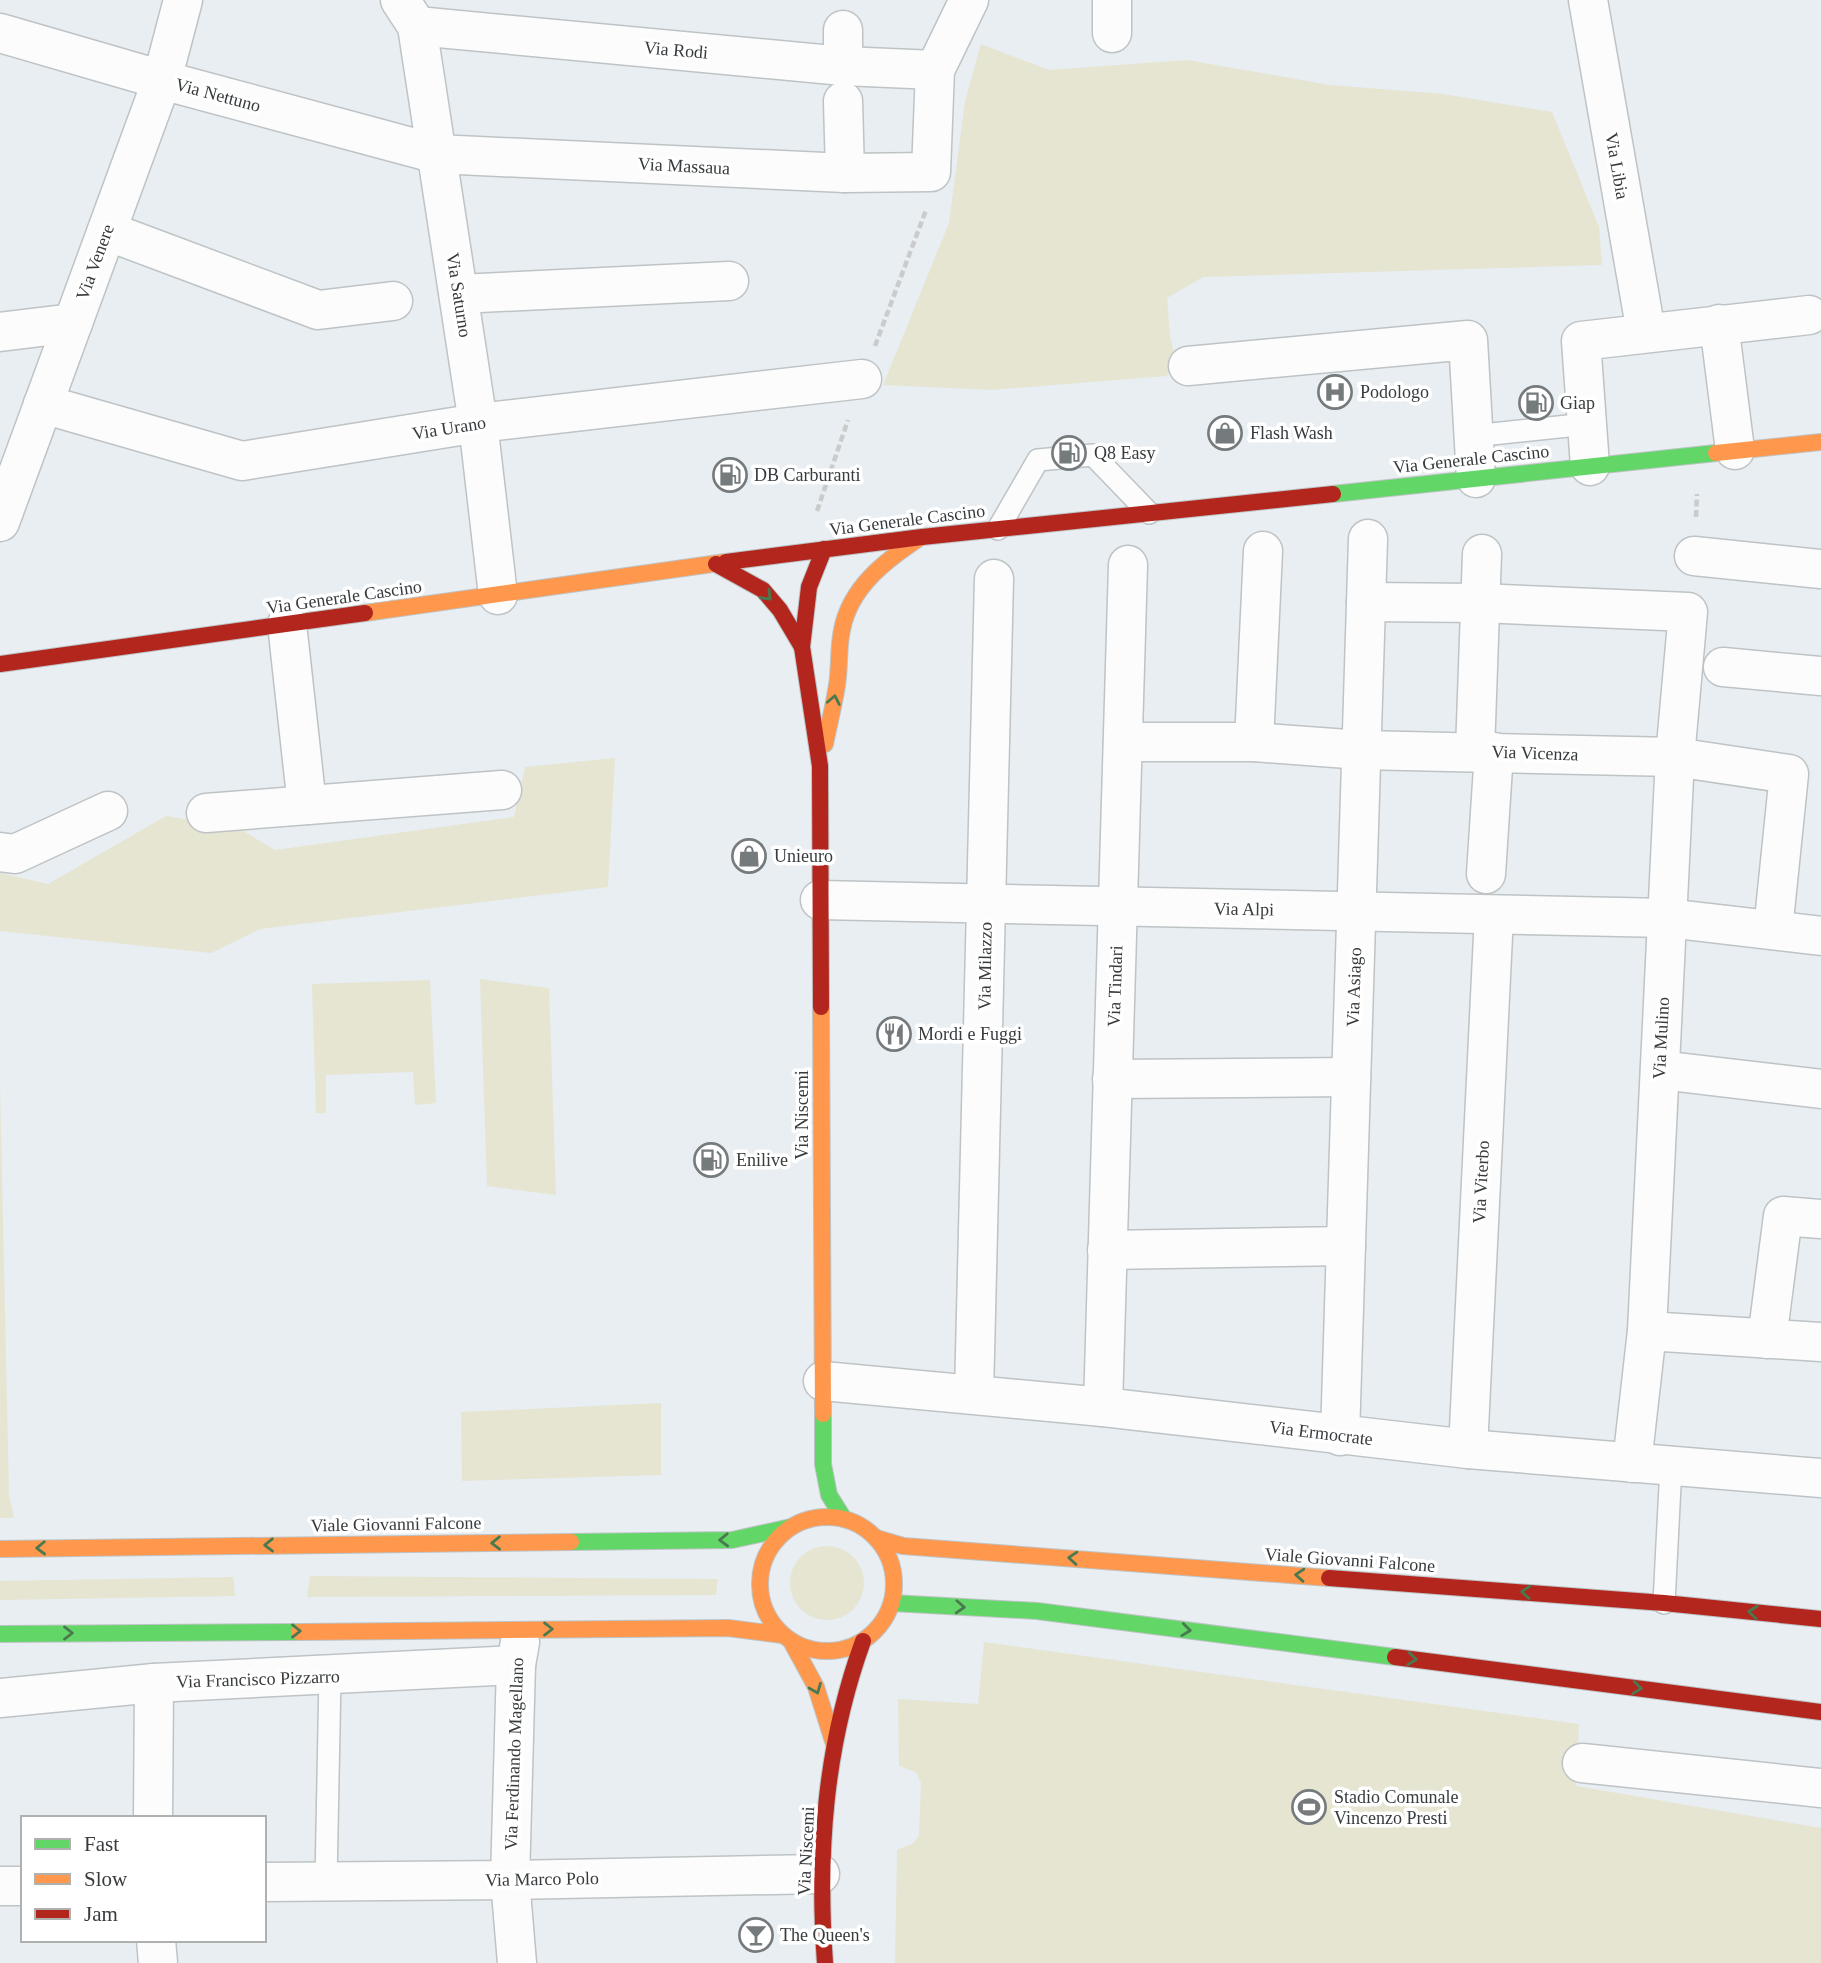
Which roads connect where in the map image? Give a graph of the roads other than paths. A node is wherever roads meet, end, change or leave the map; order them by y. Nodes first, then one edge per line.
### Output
1 (183, 0) edge
2 (969, 0) edge
3 (1588, 0) edge
4 (409, 13) edge
5 (0, 33) edge
6 (843, 66) junction
7 (935, 71) junction
8 (162, 80) junction
9 (437, 154) junction
10 (845, 173) junction
11 (107, 231) junction
12 (729, 281) dead end
13 (459, 294) junction
14 (393, 301) dead end
15 (1809, 315) dead end
16 (73, 323) junction
17 (1719, 324) junction
18 (0, 332) edge
19 (1646, 332) junction
20 (1188, 366) dead end
21 (862, 379) dead end
22 (43, 404) junction
23 (478, 423) junction
24 (1587, 424) junction
25 (1473, 436) junction
26 (1821, 442) edge
27 (1735, 450) junction
28 (1590, 466) junction
29 (1476, 478) junction
30 (1149, 513) junction
31 (0, 522) edge
32 (998, 529) junction
33 (922, 537) junction
34 (1368, 539) dead end
35 (824, 549) junction
36 (1263, 551) dead end
37 (1482, 554) dead end
38 (1694, 556) dead end
39 (716, 564) junction
40 (1128, 565) dead end
41 (1821, 569) edge
42 (835, 571) dead end
43 (994, 579) dead end
44 (498, 595) junction
45 (842, 596) dead end
46 (1366, 602) junction
47 (1480, 603) junction
48 (844, 620) junction
49 (287, 624) junction
50 (802, 646) junction
51 (0, 664) edge
52 (1723, 667) dead end
53 (1821, 676) edge
54 (1123, 741) junction
55 (1254, 742) junction
56 (1361, 750) junction
57 (1484, 751) junction
58 (1675, 758) junction
59 (820, 766) junction
60 (502, 790) dead end
61 (307, 805) junction
62 (108, 811) dead end
63 (206, 813) dead end
64 (0, 852) edge
65 (1486, 874) dead end
66 (820, 900) junction
67 (986, 903) junction
68 (1117, 906) junction
69 (1356, 912) junction
70 (1494, 915) junction
71 (1667, 918) junction
72 (1773, 930) junction
73 (1821, 936) edge
74 (1660, 1070) junction
75 (1351, 1077) junction
76 (1112, 1079) junction
77 (1821, 1089) edge
78 (1821, 1219) edge
79 (1346, 1247) junction
80 (1107, 1250) junction
81 (1647, 1331) junction
82 (1767, 1339) junction
83 (1821, 1342) edge
84 (823, 1381) junction
85 (974, 1394) junction
86 (1103, 1407) junction
87 (1340, 1436) junction
88 (1468, 1449) junction
89 (1632, 1463) junction
90 (823, 1464) junction
91 (1671, 1466) junction
92 (1821, 1478) edge
93 (844, 1519) junction
94 (798, 1524) junction
95 (876, 1538) junction
96 (0, 1549) edge
97 (892, 1603) junction
98 (1664, 1603) junction
99 (1821, 1619) edge
100 (0, 1634) edge
101 (787, 1638) junction
102 (863, 1641) junction
103 (519, 1647) junction
104 (330, 1676) junction
105 (154, 1683) junction
106 (0, 1698) edge
107 (1821, 1712) edge
108 (834, 1741) junction
109 (1582, 1763) dead end
110 (1821, 1788) edge
111 (153, 1816) edge
112 (820, 1874) junction
113 (510, 1880) junction
114 (326, 1881) junction
115 (266, 1882) edge
116 (0, 1886) edge
117 (21, 1886) edge
118 (156, 1942) edge
119 (158, 1963) edge
120 (517, 1963) edge
121 (825, 1963) edge

1 - 8 street, Via Venere
2 - 7 street
3 - 19 street, Via Libia
4 - 6 street, Via Rodi
4 - 9 street, Via Saturno
5 - 8 street, Via Nettuno
6 - 7 street, Via Rodi
6 - 10 street
7 - 10 street, Via Massaua
8 - 9 street, Via Nettuno
8 - 11 street, Via Venere
9 - 10 street, Via Massaua
9 - 13 street, Via Saturno
11 - 14 street
11 - 16 street, Via Venere
12 - 13 street
13 - 23 street, Via Saturno
15 - 17 street
16 - 18 street
16 - 22 street, Via Venere
17 - 19 street
17 - 27 street
19 - 24 street
20 - 25 street
21 - 23 street, Via Urano
22 - 23 street, Via Urano
22 - 31 street, Via Venere
23 - 44 street, Via Saturno
24 - 25 lane
24 - 28 street
25 - 29 street
26 - 27 street, Via Generale Cascino
27 - 28 street, Via Generale Cascino
28 - 29 street, Via Generale Cascino
29 - 30 street, Via Generale Cascino
30 - 32 street, Via Generale Cascino
30 - 32 lane
32 - 33 street, Via Generale Cascino
33 - 35 street, Via Generale Cascino
33 - 48 street
34 - 46 street, Via Asiago
35 - 39 street, Via Generale Cascino
35 - 42 street
35 - 50 street
36 - 55 street
37 - 47 street
38 - 41 street
39 - 44 street, Via Generale Cascino
39 -> 50 street
40 - 54 street, Via Tindari
43 - 67 street, Via Milazzo
44 - 49 street, Via Generale Cascino
45 - 48 street
46 - 47 street
46 - 56 street, Via Asiago
47 - 57 street
47 - 58 street, Via Mulino
59 -> 48 street
49 - 51 street, Via Generale Cascino
49 - 61 street
50 - 59 street
52 - 53 street
54 - 55 street, Via Vicenza
54 - 68 street, Via Tindari
55 - 56 street, Via Vicenza
56 - 57 street, Via Vicenza
56 - 69 street, Via Asiago
57 - 58 street, Via Vicenza
57 - 65 street
58 - 71 street, Via Mulino
58 - 72 street, Via Vicenza
59 - 66 street, Via Niscemi
60 - 61 street
61 - 63 street
62 - 64 street
66 - 67 street, Via Alpi
66 - 84 street, Via Niscemi
67 - 68 street, Via Alpi
67 - 85 street, Via Milazzo
68 - 69 street, Via Alpi
68 - 76 street, Via Tindari
69 - 70 street, Via Alpi
69 - 75 street, Via Asiago
70 - 71 street, Via Alpi
70 - 88 street, Via Viterbo
71 - 72 street, Via Alpi
71 - 74 street, Via Mulino
72 - 73 street, Via Alpi
74 - 77 street
74 - 81 street, Via Mulino
75 - 76 street
75 - 79 street, Via Asiago
76 - 80 street, Via Tindari
78 - 82 street
79 - 80 street
79 - 87 street, Via Asiago
80 - 86 street, Via Tindari
81 - 82 street
81 - 89 street, Via Mulino
82 - 83 street
84 - 85 street, Via Ermocrate
84 - 90 street, Via Niscemi
85 - 86 street, Via Ermocrate
86 - 87 street, Via Ermocrate
87 - 88 street, Via Ermocrate
88 - 89 street, Via Ermocrate
89 - 91 street, Via Ermocrate
90 - 93 street
90 - 94 street
91 - 92 street, Via Ermocrate
91 - 98 lane
93 - 94 street
93 - 95 street
94 -> 96 street, Viale Giovanni Falcone
94 - 101 street
95 - 97 street
98 -> 95 street, Viale Giovanni Falcone
97 - 102 street
97 -> 107 street
99 -> 98 street, Viale Giovanni Falcone
100 -> 103 street
101 - 102 street
103 -> 101 street
101 -> 108 street
102 - 108 street, Via Niscemi
103 - 104 street, Via Francisco Pizzarro
103 - 113 street, Via Ferdinando Magellano
104 - 105 street, Via Francisco Pizzarro
104 - 114 lane
105 - 106 street, Via Francisco Pizzarro
105 - 111 street
108 - 112 street, Via Niscemi
109 - 110 street
112 - 113 street, Via Marco Polo
112 - 121 street, Via Niscemi
113 - 114 street, Via Marco Polo
113 - 120 street, Via Ferdinando Magellano
114 - 115 street, Via Marco Polo
116 - 117 street
118 - 119 street

